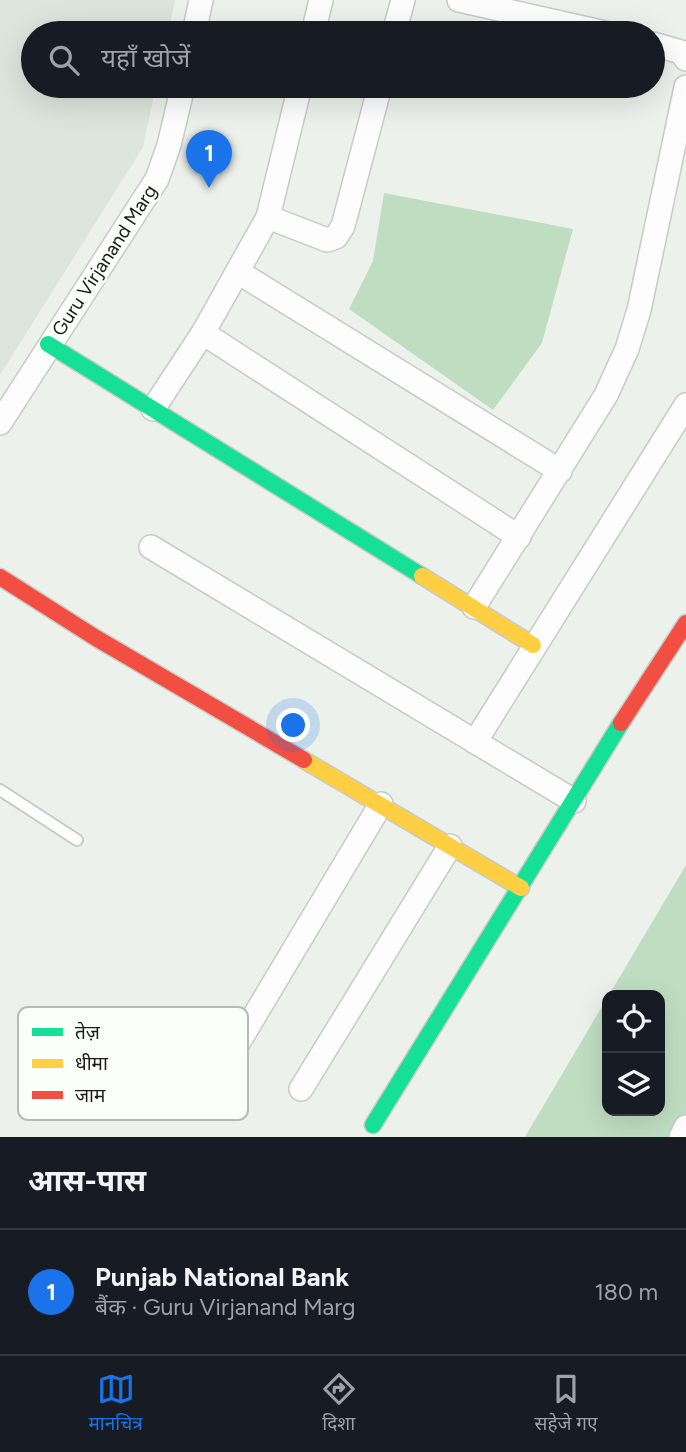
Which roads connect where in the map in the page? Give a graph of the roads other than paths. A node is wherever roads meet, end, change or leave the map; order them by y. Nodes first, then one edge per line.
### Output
1 (201, 0) edge
2 (321, 0) edge
3 (402, 0) edge
4 (458, 0) edge
5 (197, 21) edge
6 (316, 21) edge
7 (397, 21) edge
8 (552, 21) edge
9 (665, 47) edge
10 (686, 59) edge
11 (686, 87) edge
12 (180, 98) edge
13 (297, 98) edge
14 (377, 98) edge
15 (268, 217) junction
16 (238, 272) junction
17 (202, 333) junction
18 (48, 344) junction
19 (686, 405) edge
20 (153, 409) junction
21 (0, 423) edge
22 (559, 471) junction
23 (519, 537) junction
24 (151, 547) dead end
25 (0, 577) edge
26 (474, 607) junction
27 (686, 624) edge
28 (533, 645) junction
29 (475, 742) junction
30 (0, 790) edge
31 (573, 801) junction
32 (381, 804) junction
33 (77, 840) dead end
34 (450, 846) junction
35 (521, 888) junction
36 (248, 1027) edge
37 (301, 1089) dead end
38 (373, 1125) dead end
39 (686, 1127) edge
40 (681, 1137) edge

1 - 5 street
2 - 6 street
3 - 7 street
4 - 8 street
9 - 10 street
11 - 22 street
12 - 18 street, Guru Virjanand Marg
13 - 15 street
14 - 15 street
15 - 16 street
16 - 17 street
16 - 22 street
17 - 20 street
17 - 23 street
18 - 20 street
18 - 21 street, Guru Virjanand Marg
19 - 28 street
20 - 26 street
22 - 23 street
23 - 26 street
24 - 29 street
25 - 32 street
26 - 28 street
27 - 31 street
28 - 29 street
29 - 31 street
30 - 33 lane
31 - 35 street
32 - 34 street
32 - 36 street
34 - 35 street
34 - 37 street
35 - 38 street
39 - 40 street

